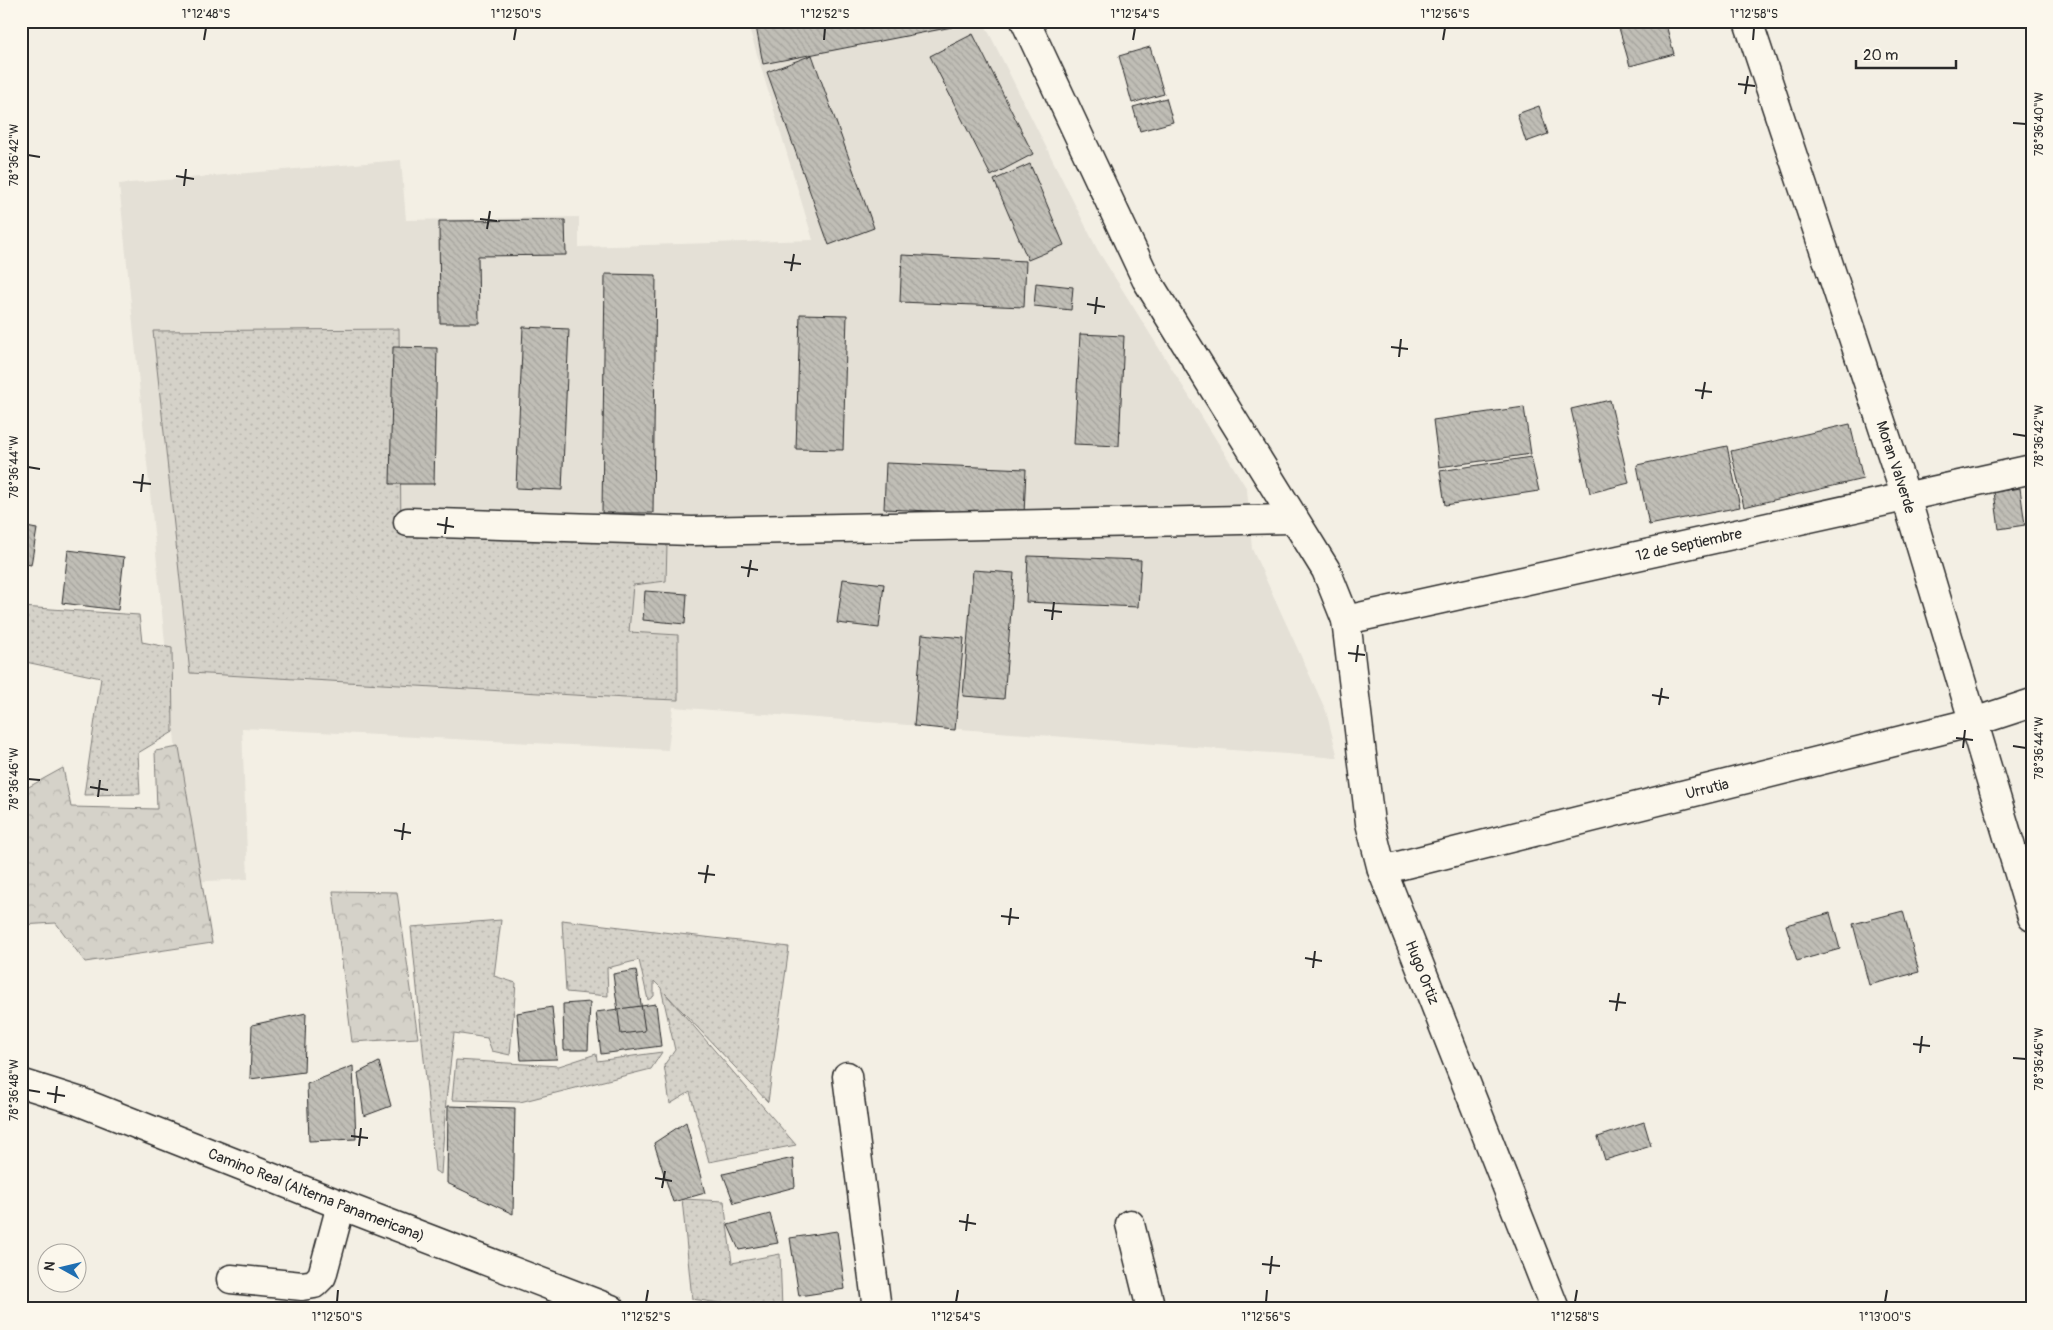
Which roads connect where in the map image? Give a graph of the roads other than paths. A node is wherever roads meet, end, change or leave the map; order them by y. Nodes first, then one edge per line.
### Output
1 (1025, 21) edge
2 (1748, 21) edge
3 (2032, 469) edge
4 (1906, 497) junction
5 (1293, 519) junction
6 (408, 522) dead end
7 (1346, 620) junction
8 (2032, 704) edge
9 (1974, 722) junction
10 (1382, 870) junction
11 (2032, 917) edge
12 (847, 1076) dead end
13 (21, 1083) edge
14 (341, 1205) junction
15 (1130, 1224) dead end
16 (231, 1279) dead end
17 (611, 1309) edge
18 (877, 1309) edge
19 (1151, 1309) edge
20 (1555, 1309) edge

1 - 5 street, Hugo Ortiz
2 - 4 street, Moran Valverde
3 - 4 street, 12 de Septiembre
4 - 7 street, 12 de Septiembre
4 - 9 street, Moran Valverde
5 - 6 street
5 - 7 street, Hugo Ortiz
7 - 10 street, Hugo Ortiz
8 - 9 street, Urrutia
9 - 10 street, Urrutia
9 - 11 street, Moran Valverde
10 - 20 street, Hugo Ortiz
12 - 18 street
13 - 14 street, Camino Real (Alterna Panamericana)
14 - 16 street
14 - 17 street, Camino Real (Alterna Panamericana)
15 - 19 street

